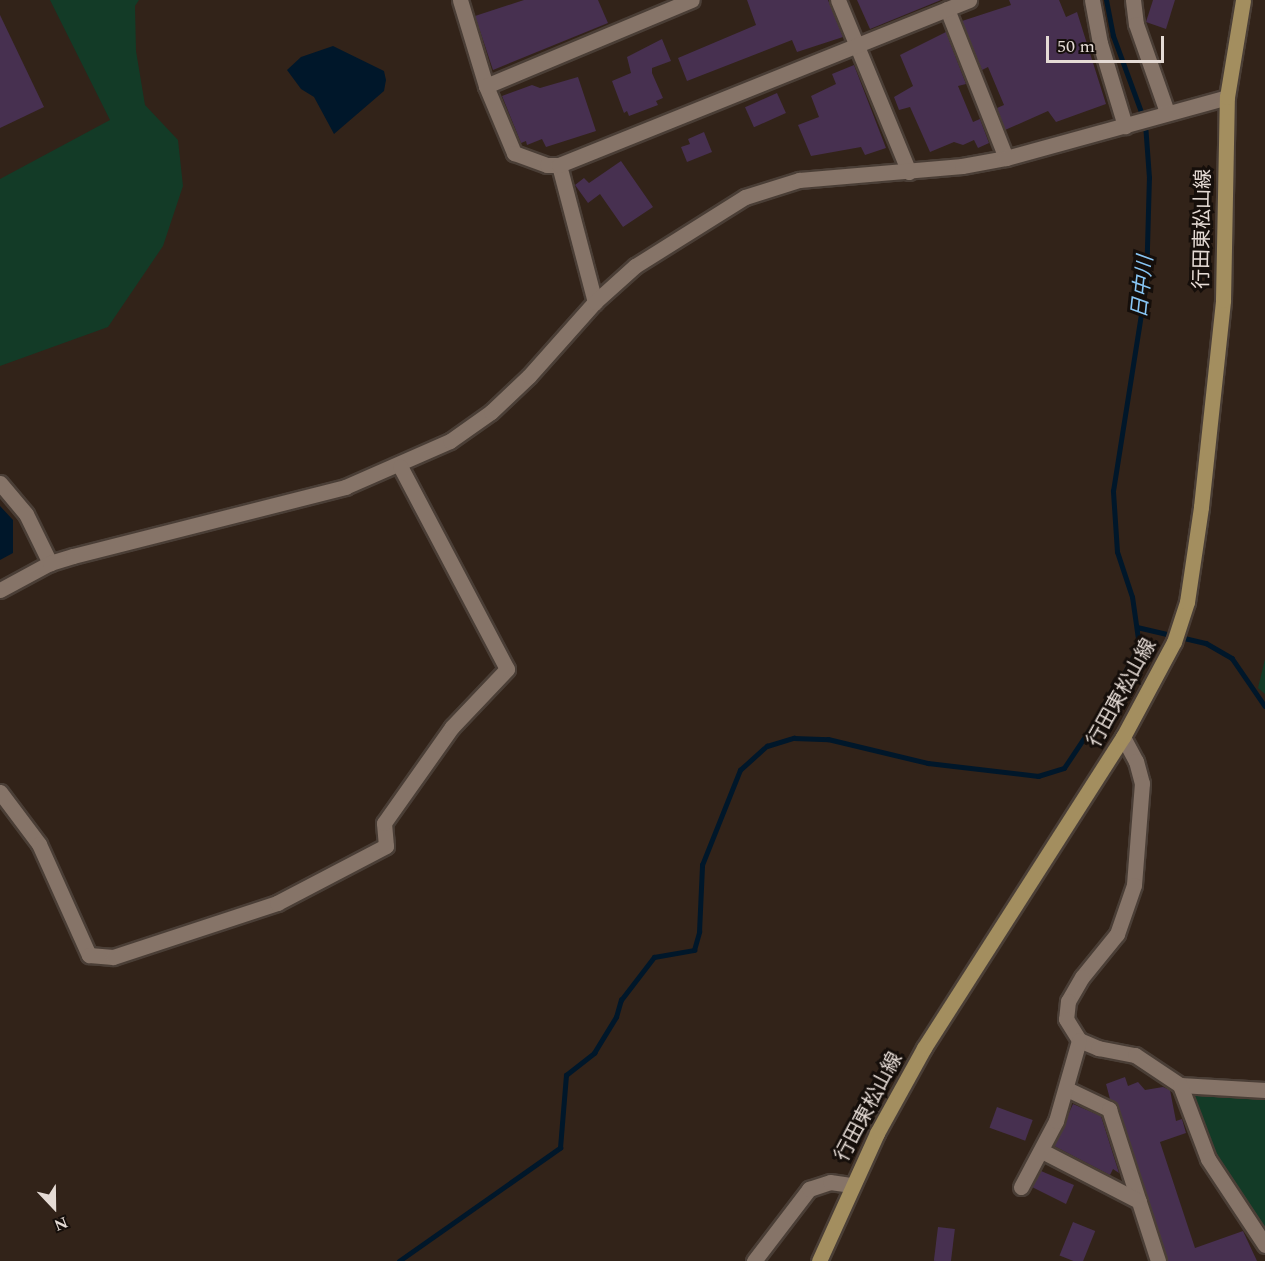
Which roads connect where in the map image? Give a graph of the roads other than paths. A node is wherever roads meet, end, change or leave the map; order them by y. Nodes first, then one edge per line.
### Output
1 (693, 0) edge
2 (838, 0) edge
3 (969, 0) edge
4 (1092, 0) edge
5 (1133, 0) edge
6 (1243, 0) edge
7 (463, 1) edge
8 (947, 9) junction
9 (856, 45) junction
10 (486, 86) junction
11 (1227, 97) junction
12 (1167, 112) junction
13 (1125, 126) junction
14 (1006, 158) junction
15 (560, 165) junction
16 (909, 172) junction
17 (595, 302) junction
18 (400, 466) junction
19 (0, 483) edge
20 (50, 563) junction
21 (0, 590) edge
22 (1124, 737) junction
23 (0, 792) edge
24 (1079, 1040) junction
25 (1180, 1084) junction
26 (1066, 1089) junction
27 (1265, 1090) edge
28 (1042, 1151) junction
29 (852, 1185) junction
30 (1021, 1187) dead end
31 (1139, 1201) junction
32 (1265, 1245) edge
33 (766, 1246) junction
34 (754, 1261) edge
35 (770, 1261) edge
36 (819, 1261) edge
37 (1158, 1261) edge

1 - 10 street
2 - 9 street
3 - 8 street
4 - 13 street
5 - 12 street
6 - 11 main road, 行田東松山線
7 - 10 street
8 - 9 street
8 - 14 street
9 - 15 street
9 - 16 street
10 - 15 street
11 - 12 street
11 - 22 main road, 行田東松山線
12 - 13 street
13 - 14 street
14 - 16 street
15 - 17 street
16 - 17 street
17 - 18 street
18 - 20 street
18 - 23 street
19 - 20 street
20 - 21 street
22 - 24 street
22 - 29 main road, 行田東松山線
24 - 25 street
24 - 26 street
25 - 27 street
25 - 32 street
26 - 28 street
26 - 31 street
28 - 30 street
28 - 31 street
29 - 33 street
29 - 36 main road, 行田東松山線
31 - 37 street
33 - 34 street
33 - 35 street

